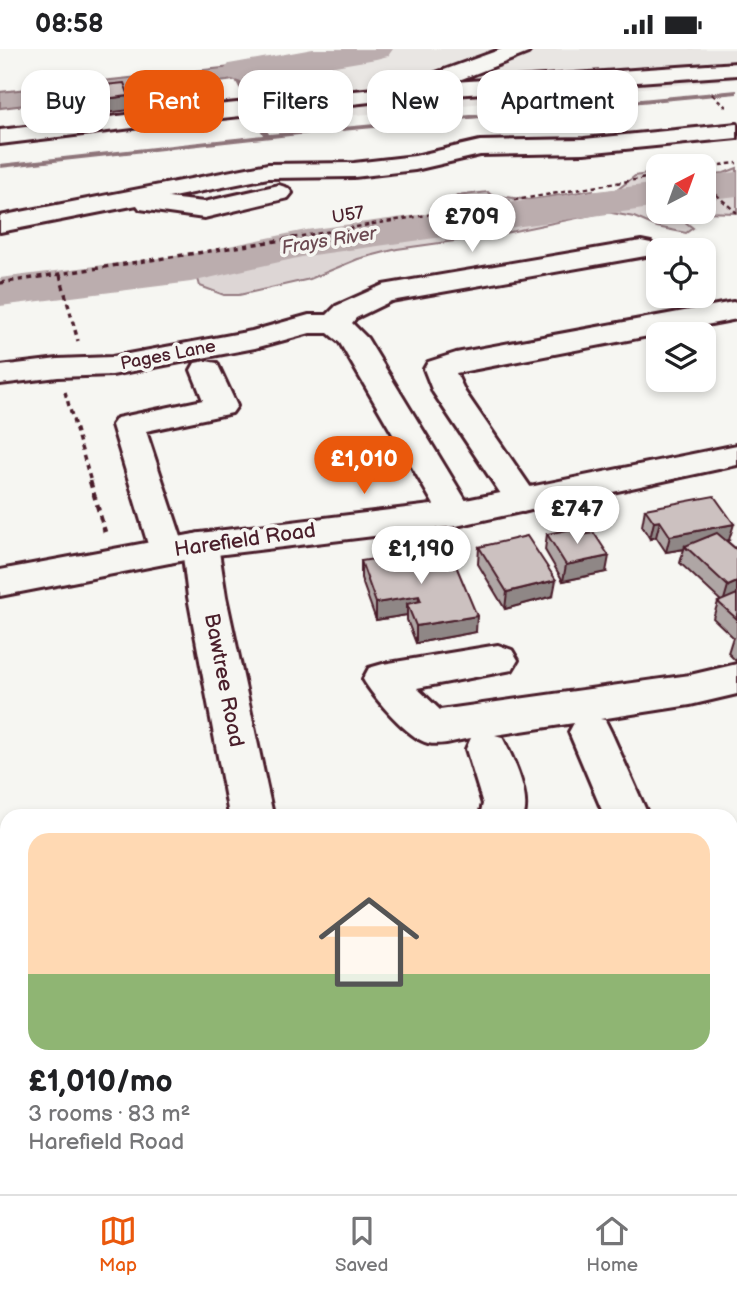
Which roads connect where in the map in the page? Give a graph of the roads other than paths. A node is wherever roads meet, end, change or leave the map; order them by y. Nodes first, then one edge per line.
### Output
1 (521, 49) edge
2 (737, 69) edge
3 (463, 76) edge
4 (638, 76) edge
5 (477, 88) edge
6 (353, 101) edge
7 (124, 122) edge
8 (3, 130) edge
9 (737, 131) edge
10 (0, 224) edge
11 (641, 249) dead end
12 (733, 311) dead end
13 (335, 324) junction
14 (206, 370) dead end
15 (0, 375) edge
16 (737, 454) edge
17 (523, 502) junction
18 (456, 514) junction
19 (184, 548) junction
20 (0, 583) edge
21 (498, 660) dead end
22 (737, 680) edge
23 (590, 732) dead end
24 (487, 748) dead end
25 (250, 809) edge
26 (504, 809) edge
27 (623, 809) edge

1 - 3 street
2 - 4 street
5 - 6 street
7 - 8 street
9 - 10 street
11 - 13 street
12 - 17 street
13 - 15 street, Pages Lane
13 - 18 street
14 - 19 street, Bawtree Road
16 - 17 street, Harefield Road
17 - 18 street, Harefield Road
18 - 19 street, Harefield Road
19 - 20 street, Harefield Road
19 - 25 street, Bawtree Road
21 - 22 street
23 - 27 street
24 - 26 street

